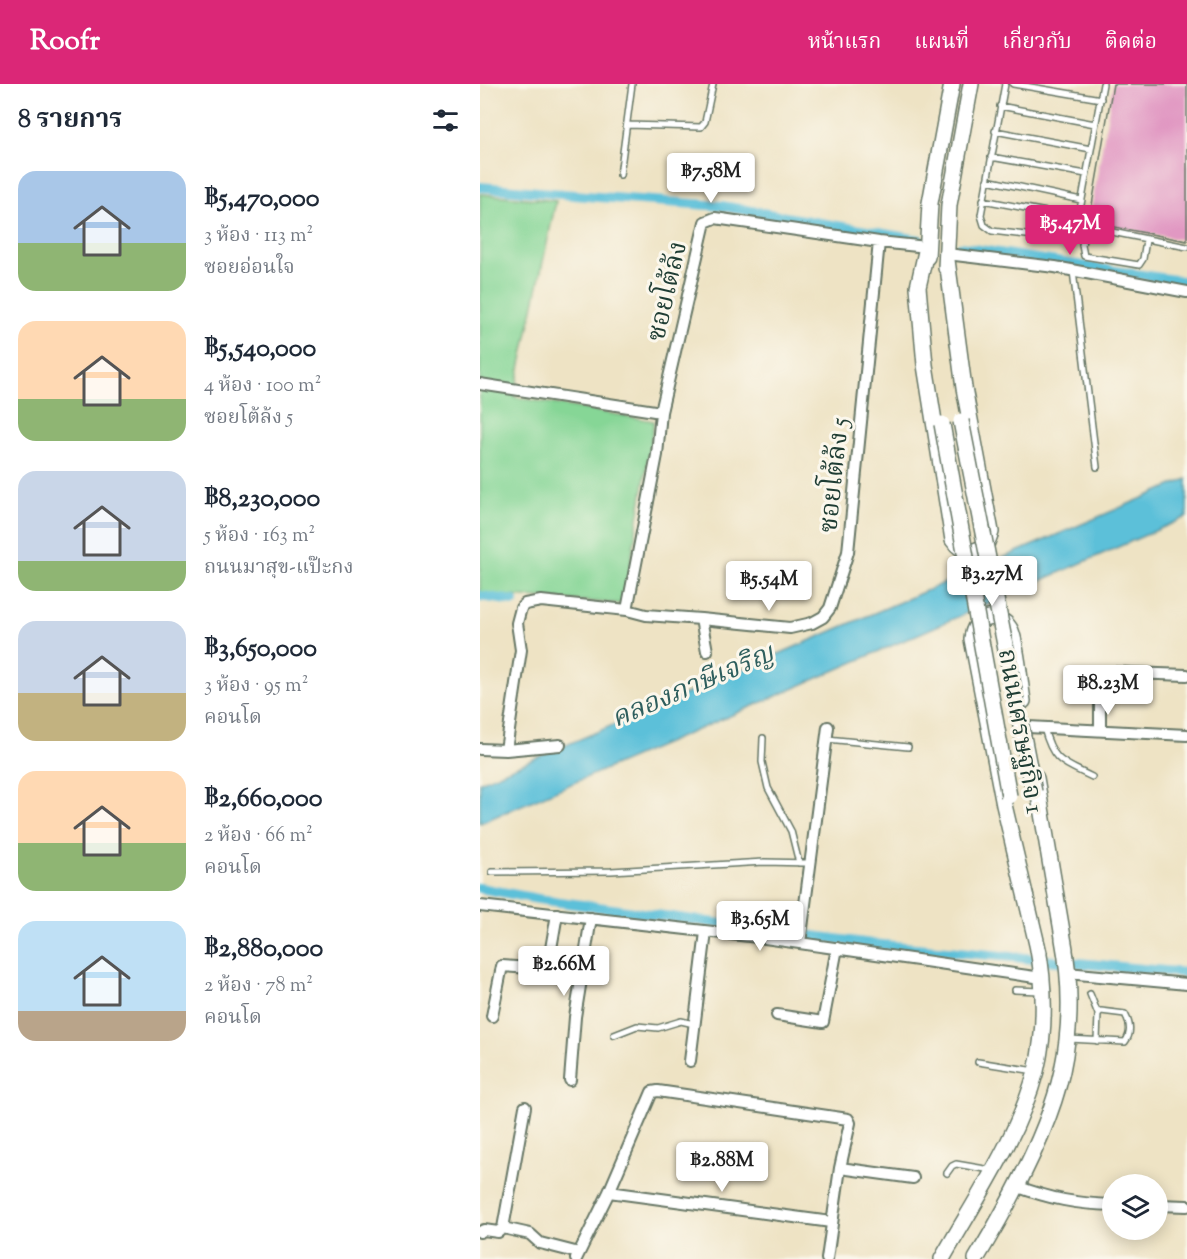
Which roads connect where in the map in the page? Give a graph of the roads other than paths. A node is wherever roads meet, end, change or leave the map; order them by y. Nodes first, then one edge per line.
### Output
1 (633, 84) edge
2 (713, 84) edge
3 (952, 84) edge
4 (971, 84) edge
5 (1005, 84) edge
6 (1013, 84) edge
7 (1103, 84) edge
8 (1101, 99) junction
9 (1000, 106) junction
10 (1095, 124) junction
11 (627, 125) junction
12 (995, 131) junction
13 (1091, 149) junction
14 (991, 156) junction
15 (1086, 174) junction
16 (620, 175) dead end
17 (987, 180) junction
18 (983, 200) junction
19 (1081, 200) junction
20 (1078, 218) junction
21 (1077, 225) junction
22 (1085, 227) junction
23 (1146, 240) junction
24 (879, 242) junction
25 (927, 247) junction
26 (1187, 247) edge
27 (947, 257) junction
28 (1072, 271) junction
29 (1187, 292) edge
30 (480, 384) edge
31 (661, 412) junction
32 (1097, 467) dead end
33 (627, 610) junction
34 (701, 619) junction
35 (707, 651) dead end
36 (1187, 675) edge
37 (828, 727) dead end
38 (1028, 727) junction
39 (1044, 728) junction
40 (1100, 730) junction
41 (1187, 735) edge
42 (763, 738) dead end
43 (827, 739) junction
44 (560, 745) dead end
45 (908, 747) dead end
46 (480, 749) edge
47 (506, 750) junction
48 (1092, 777) dead end
49 (805, 863) junction
50 (492, 872) dead end
51 (480, 906) edge
52 (557, 914) junction
53 (591, 918) junction
54 (706, 932) junction
55 (800, 943) junction
56 (837, 948) junction
57 (1065, 949) junction
58 (1039, 953) junction
59 (1068, 973) junction
60 (1187, 984) edge
61 (1042, 985) junction
62 (1015, 990) dead end
63 (1089, 994) dead end
64 (1098, 1014) junction
65 (777, 1015) dead end
66 (492, 1016) dead end
67 (694, 1024) junction
68 (614, 1035) dead end
69 (1067, 1039) junction
70 (1097, 1041) junction
71 (690, 1061) dead end
72 (978, 1062) dead end
73 (1036, 1071) junction
74 (570, 1080) dead end
75 (525, 1107) dead end
76 (840, 1168) junction
77 (992, 1170) junction
78 (947, 1173) dead end
79 (913, 1178) dead end
80 (1016, 1186) junction
81 (609, 1192) junction
82 (1102, 1204) edge
83 (1168, 1205) edge
84 (1187, 1206) edge
85 (831, 1222) junction
86 (502, 1228) junction
87 (480, 1232) edge
88 (578, 1256) edge
89 (827, 1259) edge
90 (942, 1259) edge
91 (976, 1259) edge

1 - 11 lane
2 - 11 lane
3 - 25 main road, ถนนเศรษฐกิจ 1
4 - 27 main road, ถนนเศรษฐกิจ 1
5 - 9 lane
6 - 8 lane
7 - 8 lane
8 - 10 lane
9 - 10 lane
9 - 12 lane
10 - 13 lane
11 - 16 lane
12 - 13 lane
12 - 14 lane
13 - 15 lane
14 - 15 lane
14 - 17 lane
15 - 19 lane
17 - 18 lane
17 - 19 lane
18 - 20 lane
18 - 21 lane
19 - 20 lane
20 - 21 lane
21 - 22 lane
22 - 23 lane
22 - 23 lane
23 - 26 lane
24 - 25 street, ซอยโต้ล้ง
24 - 31 street, ซอยโต้ล้ง
24 - 34 street, ซอยโต้ล้ง 5
25 - 27 main road
25 - 58 main road, ถนนเศรษฐกิจ 1, bridge
27 - 28 street
27 - 57 main road, ถนนเศรษฐกิจ 1, bridge
28 - 29 street
28 - 32 lane
30 - 31 street
31 - 33 street
33 - 34 street, ซอยโต้ล้ง 5
33 - 47 street, ซอยโต้ล้ง 5
34 - 35 street
36 - 40 street
37 - 43 street
38 - 39 street
38 - 57 main road
38 - 58 main road
39 - 40 street
39 - 48 lane
40 - 41 street
42 - 49 lane
43 - 45 lane
43 - 49 street
44 - 47 street
46 - 47 street
49 - 50 lane
49 - 55 street
51 - 52 street
52 - 53 street
52 - 66 street
53 - 54 street
53 - 74 street
54 - 55 street
54 - 67 street
55 - 56 street
56 - 61 street
56 - 65 street
57 - 59 main road, ถนนเศรษฐกิจ 1
58 - 61 main road, ถนนเศรษฐกิจ 1
59 - 60 street
59 - 69 main road, ถนนเศรษฐกิจ 1
61 - 62 lane
61 - 73 main road, ถนนเศรษฐกิจ 1
63 - 64 lane
64 - 70 lane
64 - 70 lane
67 - 68 lane
67 - 71 street
69 - 70 lane
69 - 80 main road, ถนนเศรษฐกิจ 1
72 - 73 lane
73 - 77 main road, ถนนเศรษฐกิจ 1
75 - 86 street
76 - 79 street
76 - 81 street
76 - 85 street
77 - 78 lane
77 - 90 main road, ถนนเศรษฐกิจ 1
80 - 82 street
80 - 91 main road, ถนนเศรษฐกิจ 1
81 - 85 street
81 - 88 street
83 - 84 street
85 - 89 street
86 - 87 street
86 - 88 street

